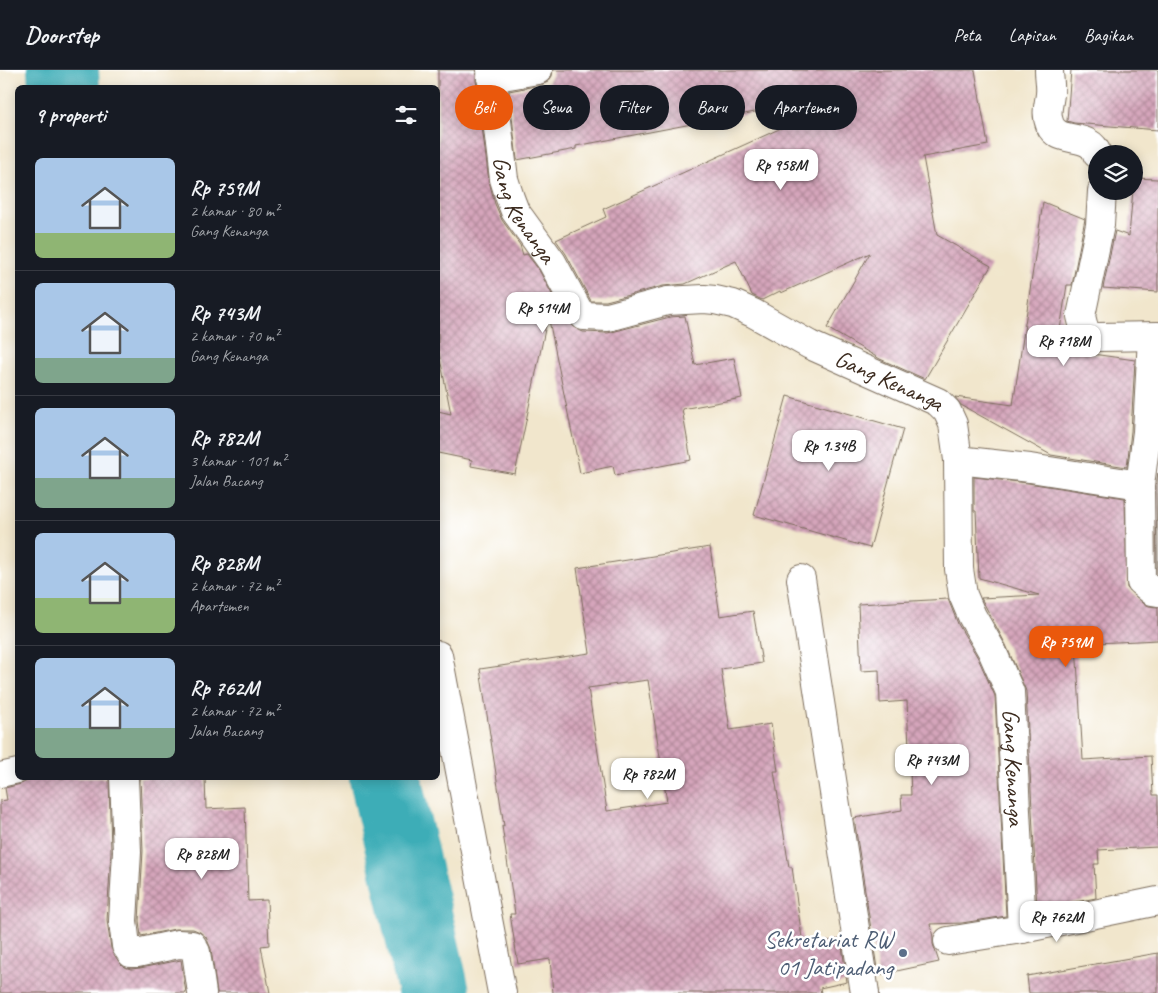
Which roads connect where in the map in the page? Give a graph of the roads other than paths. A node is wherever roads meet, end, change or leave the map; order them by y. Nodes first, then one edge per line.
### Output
1 (538, 70) edge
2 (1049, 70) edge
3 (491, 74) edge
4 (1092, 145) edge
5 (1102, 200) edge
6 (1155, 336) edge
7 (958, 460) junction
8 (1140, 484) junction
9 (801, 579) dead end
10 (1158, 592) edge
11 (440, 666) edge
12 (15, 772) edge
13 (0, 775) edge
14 (124, 780) edge
15 (1158, 901) edge
16 (1022, 929) junction
17 (948, 941) dead end
18 (202, 993) edge
19 (502, 993) edge
20 (865, 993) edge

1 - 3 street
2 - 4 street
3 - 7 street, Gang Kenanga
5 - 6 street
6 - 8 street
7 - 8 street
7 - 16 street, Gang Kenanga
8 - 10 street
9 - 20 street
11 - 19 street
12 - 13 lane
14 - 18 street
15 - 16 street
16 - 17 street

